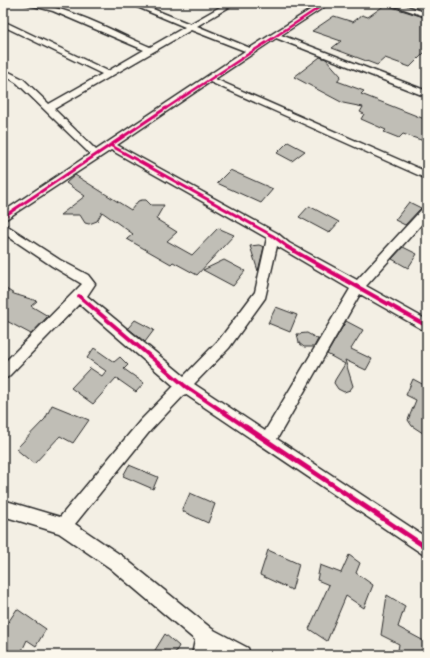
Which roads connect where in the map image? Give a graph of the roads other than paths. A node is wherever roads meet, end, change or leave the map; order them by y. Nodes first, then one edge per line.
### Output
1 (26, 3) edge
2 (132, 3) edge
3 (232, 3) edge
4 (326, 3) edge
5 (391, 3) edge
6 (41, 4) edge
7 (427, 15) edge
8 (3, 23) edge
9 (193, 26) junction
10 (275, 35) junction
11 (151, 50) junction
12 (251, 51) junction
13 (3, 71) edge
14 (109, 74) junction
15 (209, 79) junction
16 (427, 94) edge
17 (49, 108) junction
18 (110, 145) junction
19 (96, 154) junction
20 (427, 176) edge
21 (427, 210) edge
22 (3, 217) edge
23 (3, 227) edge
24 (273, 236) junction
25 (358, 287) junction
26 (79, 296) junction
27 (427, 326) edge
28 (4, 372) edge
29 (185, 386) junction
30 (267, 441) junction
31 (3, 508) edge
32 (63, 526) junction
33 (427, 548) edge
34 (205, 636) junction
35 (201, 655) edge
36 (241, 655) edge

1 - 6 street
2 - 9 street
3 - 9 street
4 - 10 street
5 - 7 street
6 - 11 street
8 - 14 street
9 - 11 street
9 - 12 street
10 - 12 street
10 - 16 street
11 - 14 street
12 - 15 street
13 - 17 street
14 - 17 street
15 - 18 street
15 - 20 street
17 - 19 street
18 - 19 street
18 - 24 street
19 - 22 street
21 - 25 street
23 - 26 street
24 - 25 street
24 - 29 street
25 - 27 street
25 - 30 street
26 - 28 street
26 - 29 street
29 - 30 street
29 - 32 street
30 - 33 street
31 - 32 street
32 - 34 street
34 - 35 street
34 - 36 street

